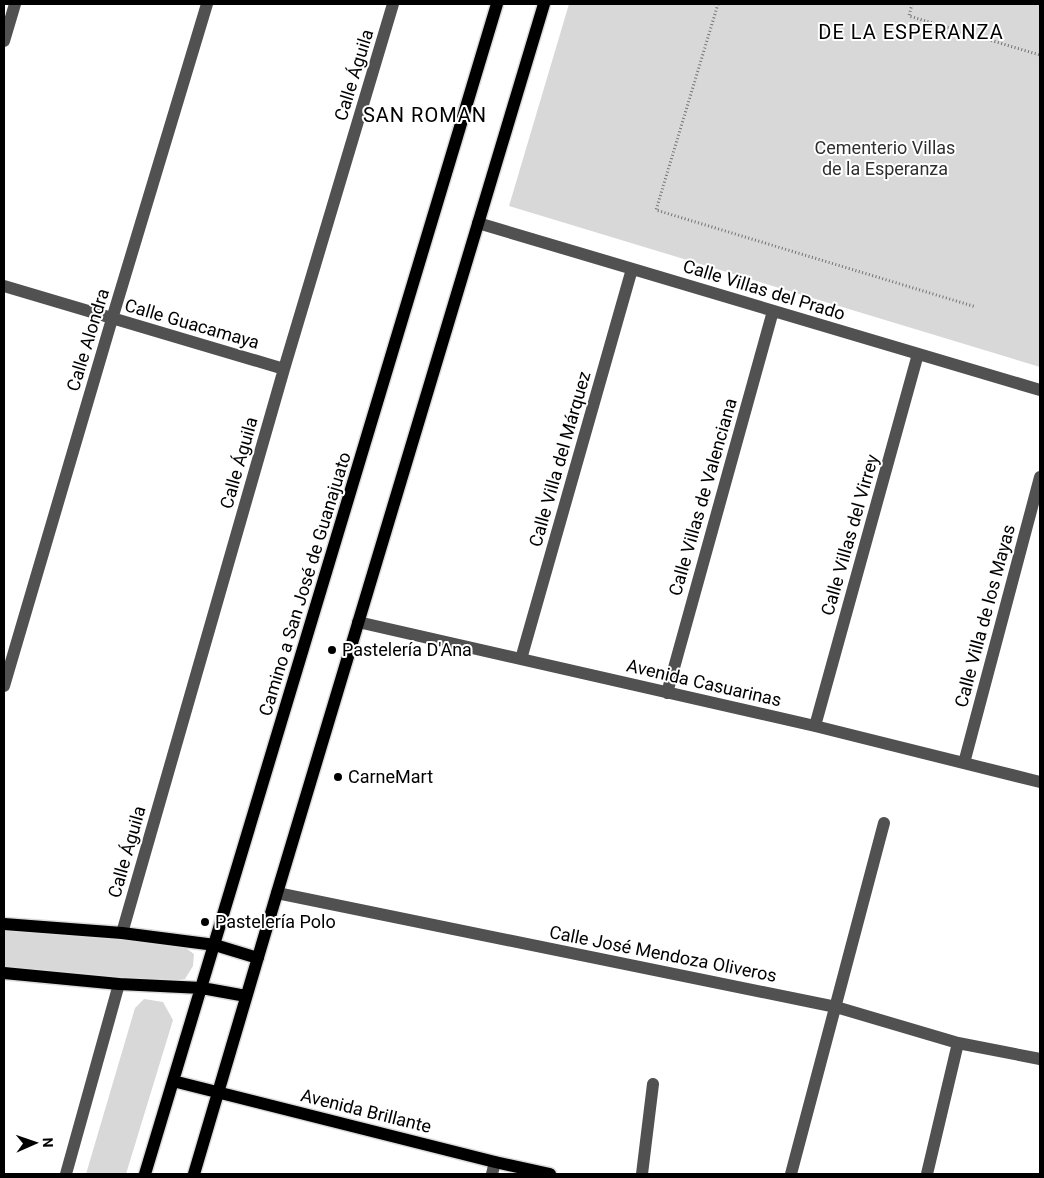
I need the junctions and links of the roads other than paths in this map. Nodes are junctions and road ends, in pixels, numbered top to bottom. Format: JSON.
{"nodes":[{"id":1,"x":15,"y":4,"type":"edge"},
{"id":2,"x":207,"y":4,"type":"edge"},
{"id":3,"x":393,"y":4,"type":"edge"},
{"id":4,"x":497,"y":4,"type":"edge"},
{"id":5,"x":544,"y":4,"type":"edge"},
{"id":6,"x":4,"y":41,"type":"edge"},
{"id":7,"x":478,"y":224,"type":"junction"},
{"id":8,"x":632,"y":269,"type":"junction"},
{"id":9,"x":4,"y":286,"type":"edge"},
{"id":10,"x":773,"y":311,"type":"junction"},
{"id":11,"x":112,"y":319,"type":"junction"},
{"id":12,"x":918,"y":354,"type":"junction"},
{"id":13,"x":284,"y":369,"type":"junction"},
{"id":14,"x":1040,"y":390,"type":"edge"},
{"id":15,"x":1040,"y":477,"type":"edge"},
{"id":16,"x":358,"y":622,"type":"junction"},
{"id":17,"x":521,"y":659,"type":"junction"},
{"id":18,"x":4,"y":686,"type":"edge"},
{"id":19,"x":667,"y":693,"type":"junction"},
{"id":20,"x":815,"y":726,"type":"junction"},
{"id":21,"x":964,"y":763,"type":"junction"},
{"id":22,"x":1040,"y":782,"type":"edge"},
{"id":23,"x":884,"y":823,"type":"dead end"},
{"id":24,"x":277,"y":893,"type":"junction"},
{"id":25,"x":4,"y":924,"type":"edge"},
{"id":26,"x":122,"y":933,"type":"junction"},
{"id":27,"x":215,"y":945,"type":"junction"},
{"id":28,"x":258,"y":958,"type":"junction"},
{"id":29,"x":4,"y":973,"type":"edge"},
{"id":30,"x":119,"y":984,"type":"junction"},
{"id":31,"x":202,"y":988,"type":"junction"},
{"id":32,"x":246,"y":996,"type":"junction"},
{"id":33,"x":836,"y":1007,"type":"junction"},
{"id":34,"x":958,"y":1043,"type":"junction"},
{"id":35,"x":1040,"y":1059,"type":"edge"},
{"id":36,"x":173,"y":1081,"type":"junction"},
{"id":37,"x":653,"y":1084,"type":"dead end"},
{"id":38,"x":219,"y":1092,"type":"junction"},
{"id":39,"x":494,"y":1168,"type":"edge"},
{"id":40,"x":66,"y":1174,"type":"edge"},
{"id":41,"x":145,"y":1174,"type":"edge"},
{"id":42,"x":194,"y":1174,"type":"edge"},
{"id":43,"x":550,"y":1174,"type":"edge"},
{"id":44,"x":642,"y":1174,"type":"edge"},
{"id":45,"x":791,"y":1174,"type":"edge"},
{"id":46,"x":927,"y":1174,"type":"edge"}],
"edges":[{"from":1,"to":6,"type":"street"},
{"from":2,"to":11,"type":"street","name":"Calle Alondra"},
{"from":3,"to":13,"type":"street","name":"Calle Águila"},
{"from":4,"to":27,"type":"main road","name":"Camino a San José de Guanajuato"},
{"from":5,"to":7,"type":"main road"},
{"from":7,"to":8,"type":"street","name":"Calle Villas del Prado"},
{"from":7,"to":16,"type":"main road"},
{"from":8,"to":10,"type":"street","name":"Calle Villas del Prado"},
{"from":8,"to":17,"type":"street","name":"Calle Villa del Márquez"},
{"from":9,"to":11,"type":"street","name":"Calle Guacamaya"},
{"from":10,"to":12,"type":"street","name":"Calle Villas del Prado"},
{"from":10,"to":19,"type":"street","name":"Calle Villas de Valenciana"},
{"from":11,"to":13,"type":"street","name":"Calle Guacamaya"},
{"from":11,"to":18,"type":"street","name":"Calle Alondra"},
{"from":12,"to":14,"type":"street","name":"Calle Villas del Prado"},
{"from":12,"to":20,"type":"street","name":"Calle Villas del Virrey"},
{"from":13,"to":26,"type":"street","name":"Calle Águila"},
{"from":15,"to":21,"type":"street","name":"Calle Villa de los Mayas"},
{"from":16,"to":17,"type":"street","name":"Avenida Casuarinas"},
{"from":16,"to":24,"type":"main road"},
{"from":17,"to":19,"type":"street","name":"Avenida Casuarinas"},
{"from":19,"to":20,"type":"street","name":"Avenida Casuarinas"},
{"from":20,"to":21,"type":"street","name":"Avenida Casuarinas"},
{"from":21,"to":22,"type":"street","name":"Avenida Casuarinas"},
{"from":23,"to":33,"type":"street"},
{"from":24,"to":28,"type":"main road"},
{"from":24,"to":33,"type":"street","name":"Calle José Mendoza Oliveros"},
{"from":25,"to":26,"type":"main road"},
{"from":26,"to":27,"type":"main road"},
{"from":27,"to":28,"type":"main road"},
{"from":27,"to":31,"type":"main road","name":"Camino a San José de Guanajuato"},
{"from":28,"to":32,"type":"main road"},
{"from":29,"to":30,"type":"main road"},
{"from":30,"to":31,"type":"main road"},
{"from":30,"to":40,"type":"street"},
{"from":31,"to":32,"type":"main road"},
{"from":31,"to":36,"type":"main road","name":"Camino a San José de Guanajuato"},
{"from":32,"to":38,"type":"main road"},
{"from":33,"to":34,"type":"street","name":"Calle José Mendoza Oliveros"},
{"from":33,"to":45,"type":"street"},
{"from":34,"to":35,"type":"street","name":"Calle José Mendoza Oliveros"},
{"from":34,"to":46,"type":"street"},
{"from":36,"to":38,"type":"main road","name":"Avenida Brillante"},
{"from":36,"to":41,"type":"main road","name":"Camino a San José de Guanajuato"},
{"from":37,"to":44,"type":"street"},
{"from":38,"to":39,"type":"main road","name":"Avenida Brillante"},
{"from":38,"to":42,"type":"main road"},
{"from":39,"to":43,"type":"main road","name":"Avenida Brillante"}]}
